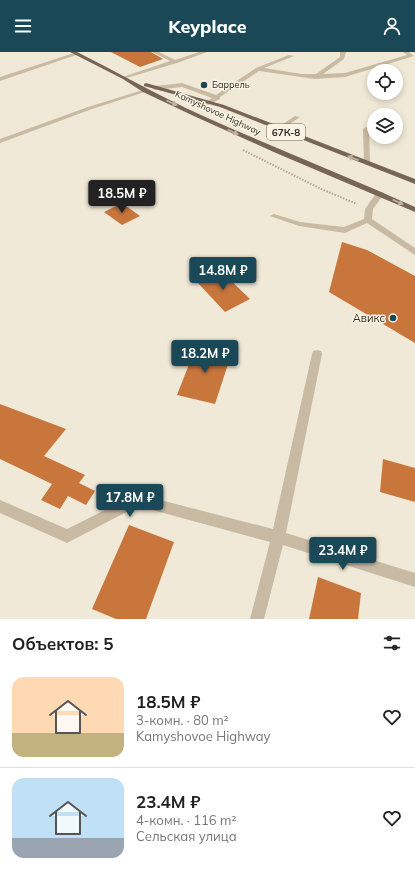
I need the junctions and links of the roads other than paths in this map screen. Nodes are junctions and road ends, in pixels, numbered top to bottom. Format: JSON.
{"nodes":[{"id":1,"x":155,"y":52,"type":"edge"},
{"id":2,"x":204,"y":52,"type":"edge"},
{"id":3,"x":343,"y":52,"type":"edge"},
{"id":4,"x":406,"y":52,"type":"edge"},
{"id":5,"x":75,"y":53,"type":"edge"},
{"id":6,"x":291,"y":56,"type":"dead end"},
{"id":7,"x":175,"y":62,"type":"junction"},
{"id":8,"x":258,"y":69,"type":"junction"},
{"id":9,"x":315,"y":76,"type":"junction"},
{"id":10,"x":0,"y":78,"type":"edge"},
{"id":11,"x":125,"y":78,"type":"junction"},
{"id":12,"x":155,"y":88,"type":"junction"},
{"id":13,"x":145,"y":91,"type":"junction"},
{"id":14,"x":218,"y":98,"type":"junction"},
{"id":15,"x":208,"y":103,"type":"junction"},
{"id":16,"x":297,"y":116,"type":"dead end"},
{"id":17,"x":279,"y":129,"type":"junction"},
{"id":18,"x":366,"y":129,"type":"dead end"},
{"id":19,"x":0,"y":141,"type":"edge"},
{"id":20,"x":367,"y":163,"type":"junction"},
{"id":21,"x":415,"y":182,"type":"edge"},
{"id":22,"x":380,"y":194,"type":"junction"},
{"id":23,"x":415,"y":210,"type":"edge"},
{"id":24,"x":274,"y":216,"type":"dead end"},
{"id":25,"x":368,"y":220,"type":"junction"},
{"id":26,"x":415,"y":252,"type":"edge"},
{"id":27,"x":317,"y":354,"type":"dead end"},
{"id":28,"x":0,"y":506,"type":"edge"},
{"id":29,"x":278,"y":537,"type":"junction"},
{"id":30,"x":415,"y":580,"type":"edge"},
{"id":31,"x":257,"y":619,"type":"edge"}],
"edges":[{"from":1,"to":7,"type":"street"},
{"from":2,"to":7,"type":"street"},
{"from":3,"to":9,"type":"street"},
{"from":4,"to":9,"type":"street"},
{"from":5,"to":10,"type":"street"},
{"from":5,"to":11,"type":"main road","name":"Kamyshovoe Highway","number":"67К-8"},
{"from":6,"to":8,"type":"street"},
{"from":7,"to":11,"type":"street"},
{"from":8,"to":9,"type":"street"},
{"from":8,"to":14,"type":"street"},
{"from":11,"to":12,"type":"main road","name":"Kamyshovoe Highway","number":"67К-8"},
{"from":11,"to":13,"type":"main road","name":"Kamyshovoe Highway","number":"67К-8"},
{"from":12,"to":14,"type":"street"},
{"from":12,"to":15,"type":"main road","name":"Kamyshovoe Highway","number":"67К-8"},
{"from":13,"to":19,"type":"street"},
{"from":13,"to":22,"type":"main road","name":"Kamyshovoe Highway","number":"67К-8","one_way":true},
{"from":14,"to":15,"type":"street"},
{"from":15,"to":17,"type":"main road","name":"Kamyshovoe Highway","number":"67К-8"},
{"from":16,"to":17,"type":"street"},
{"from":20,"to":17,"type":"main road","name":"Kamyshovoe Highway","number":"67К-8","one_way":true},
{"from":18,"to":20,"type":"street"},
{"from":20,"to":21,"type":"main road","name":"Kamyshovoe Highway","number":"67К-8"},
{"from":22,"to":23,"type":"main road","name":"Kamyshovoe Highway","number":"67К-8","one_way":true},
{"from":22,"to":25,"type":"street"},
{"from":24,"to":25,"type":"street"},
{"from":25,"to":26,"type":"street"},
{"from":27,"to":29,"type":"street"},
{"from":28,"to":29,"type":"street"},
{"from":29,"to":30,"type":"street"},
{"from":29,"to":31,"type":"street"}]}
